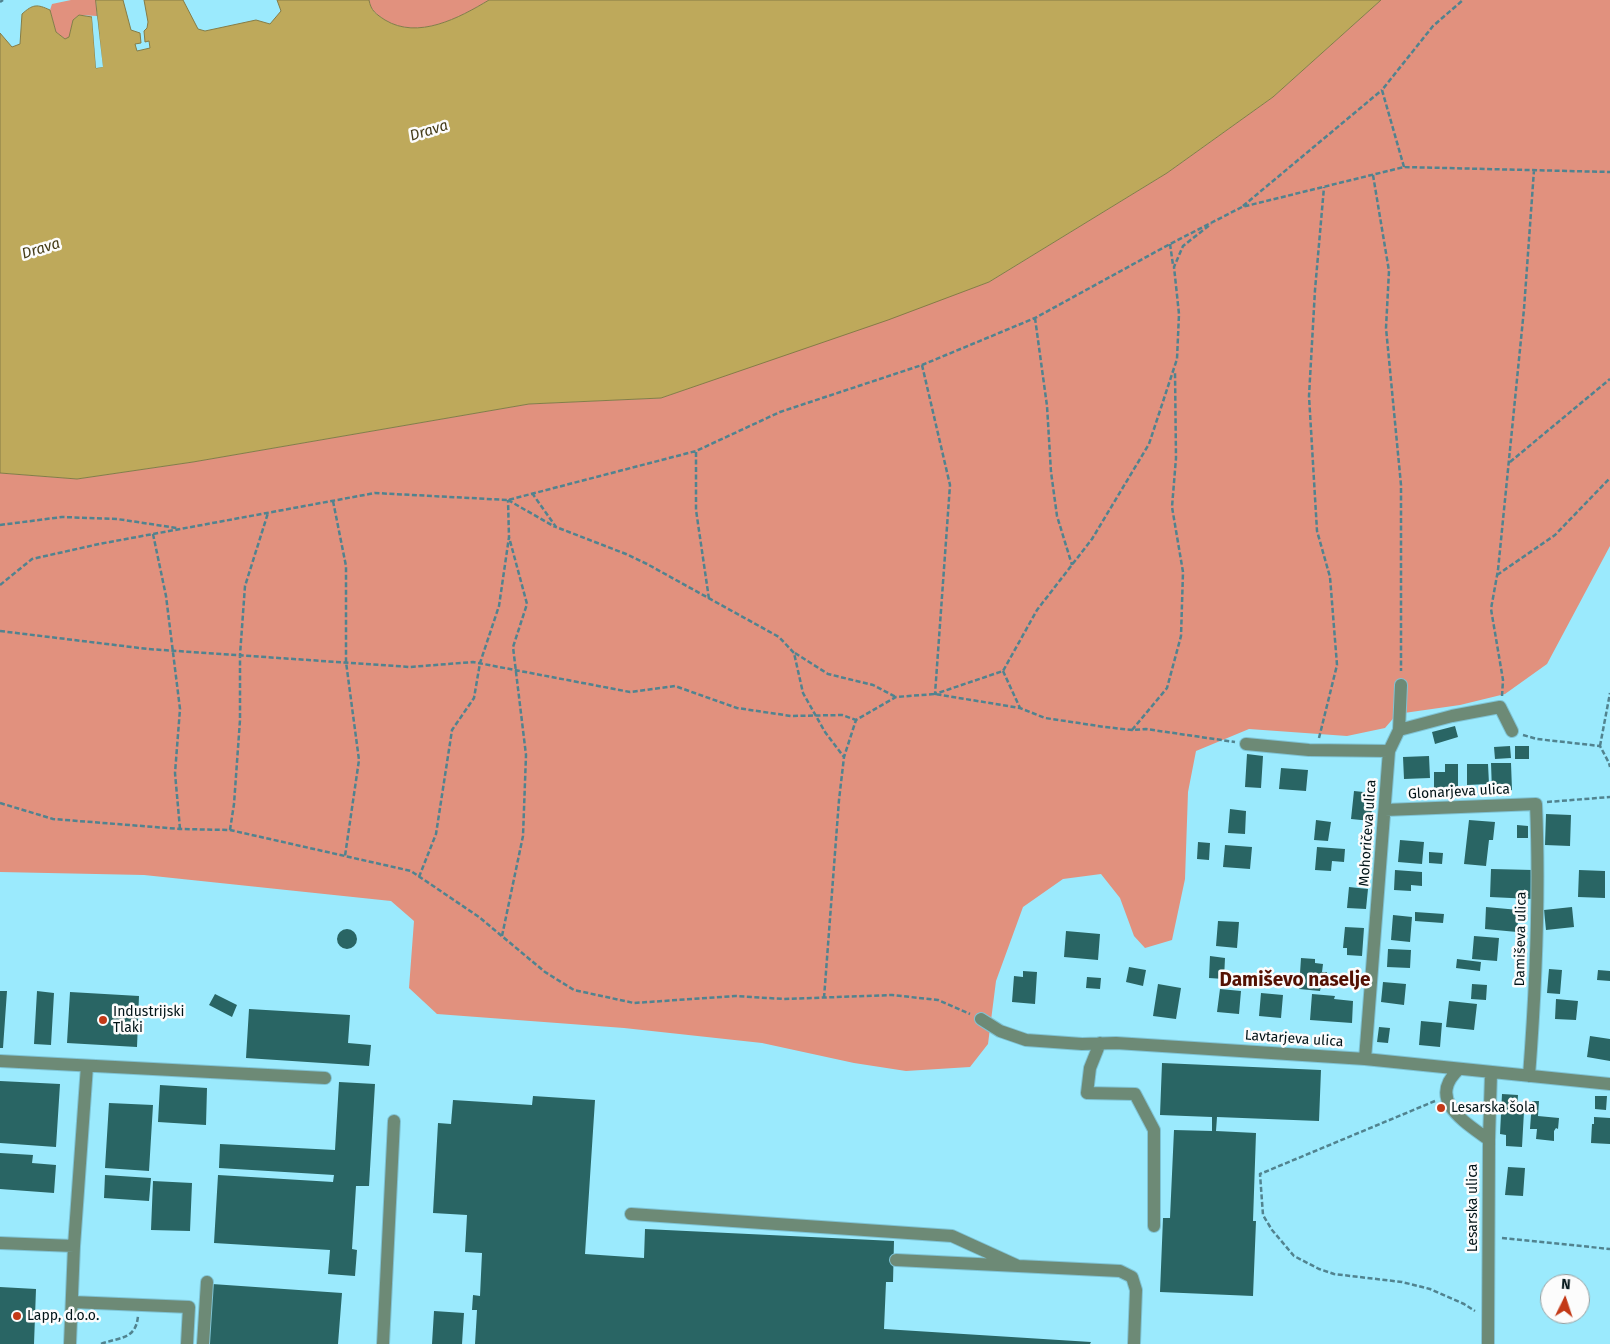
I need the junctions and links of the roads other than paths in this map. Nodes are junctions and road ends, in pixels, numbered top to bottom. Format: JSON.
{"nodes":[{"id":1,"x":1401,"y":686,"type":"road end"},
{"id":2,"x":1400,"y":730,"type":"junction"},
{"id":3,"x":1512,"y":731,"type":"road end"},
{"id":4,"x":1246,"y":744,"type":"road end"},
{"id":5,"x":1389,"y":751,"type":"junction"},
{"id":6,"x":1536,"y":804,"type":"joint"},
{"id":7,"x":1384,"y":810,"type":"junction"},
{"id":8,"x":981,"y":1019,"type":"road end"},
{"id":9,"x":1100,"y":1043,"type":"junction"},
{"id":10,"x":1366,"y":1059,"type":"junction"},
{"id":11,"x":0,"y":1060,"type":"edge"},
{"id":12,"x":87,"y":1066,"type":"junction"},
{"id":13,"x":1459,"y":1069,"type":"junction"},
{"id":14,"x":1491,"y":1073,"type":"junction"},
{"id":15,"x":1530,"y":1076,"type":"junction"},
{"id":16,"x":325,"y":1078,"type":"dead end"},
{"id":17,"x":1610,"y":1084,"type":"edge"},
{"id":18,"x":394,"y":1121,"type":"dead end"},
{"id":19,"x":1489,"y":1140,"type":"junction"},
{"id":20,"x":631,"y":1214,"type":"dead end"},
{"id":21,"x":1154,"y":1226,"type":"dead end"},
{"id":22,"x":0,"y":1243,"type":"edge"},
{"id":23,"x":74,"y":1246,"type":"junction"},
{"id":24,"x":896,"y":1260,"type":"dead end"},
{"id":25,"x":1018,"y":1266,"type":"junction"},
{"id":26,"x":207,"y":1282,"type":"dead end"},
{"id":27,"x":72,"y":1302,"type":"junction"},
{"id":28,"x":70,"y":1344,"type":"edge"},
{"id":29,"x":187,"y":1344,"type":"edge"},
{"id":30,"x":203,"y":1344,"type":"edge"},
{"id":31,"x":383,"y":1344,"type":"edge"},
{"id":32,"x":1134,"y":1344,"type":"edge"},
{"id":33,"x":1488,"y":1344,"type":"edge"}],
"edges":[{"from":1,"to":2,"type":"street"},
{"from":2,"to":3,"type":"street"},
{"from":2,"to":5,"type":"street"},
{"from":4,"to":5,"type":"street"},
{"from":5,"to":7,"type":"street","name":"Mohoričeva ulica"},
{"from":6,"to":7,"type":"street","name":"Glonarjeva ulica"},
{"from":6,"to":15,"type":"street","name":"Damiševa ulica"},
{"from":7,"to":10,"type":"street","name":"Mohoričeva ulica"},
{"from":8,"to":9,"type":"street","name":"Lavtarjeva ulica"},
{"from":9,"to":10,"type":"street","name":"Lavtarjeva ulica"},
{"from":9,"to":21,"type":"street"},
{"from":10,"to":13,"type":"street","name":"Lavtarjeva ulica"},
{"from":11,"to":12,"type":"street"},
{"from":12,"to":16,"type":"street"},
{"from":12,"to":23,"type":"street"},
{"from":13,"to":14,"type":"street","name":"Lavtarjeva ulica"},
{"from":13,"to":19,"type":"street"},
{"from":14,"to":15,"type":"street","name":"Lavtarjeva ulica"},
{"from":14,"to":19,"type":"street","name":"Lesarska ulica"},
{"from":15,"to":17,"type":"street","name":"Lavtarjeva ulica"},
{"from":18,"to":31,"type":"street"},
{"from":19,"to":33,"type":"street","name":"Lesarska ulica"},
{"from":20,"to":25,"type":"street"},
{"from":22,"to":23,"type":"street"},
{"from":23,"to":27,"type":"street"},
{"from":24,"to":25,"type":"street"},
{"from":25,"to":32,"type":"street"},
{"from":26,"to":30,"type":"street"},
{"from":27,"to":28,"type":"street"},
{"from":27,"to":29,"type":"street"}]}
